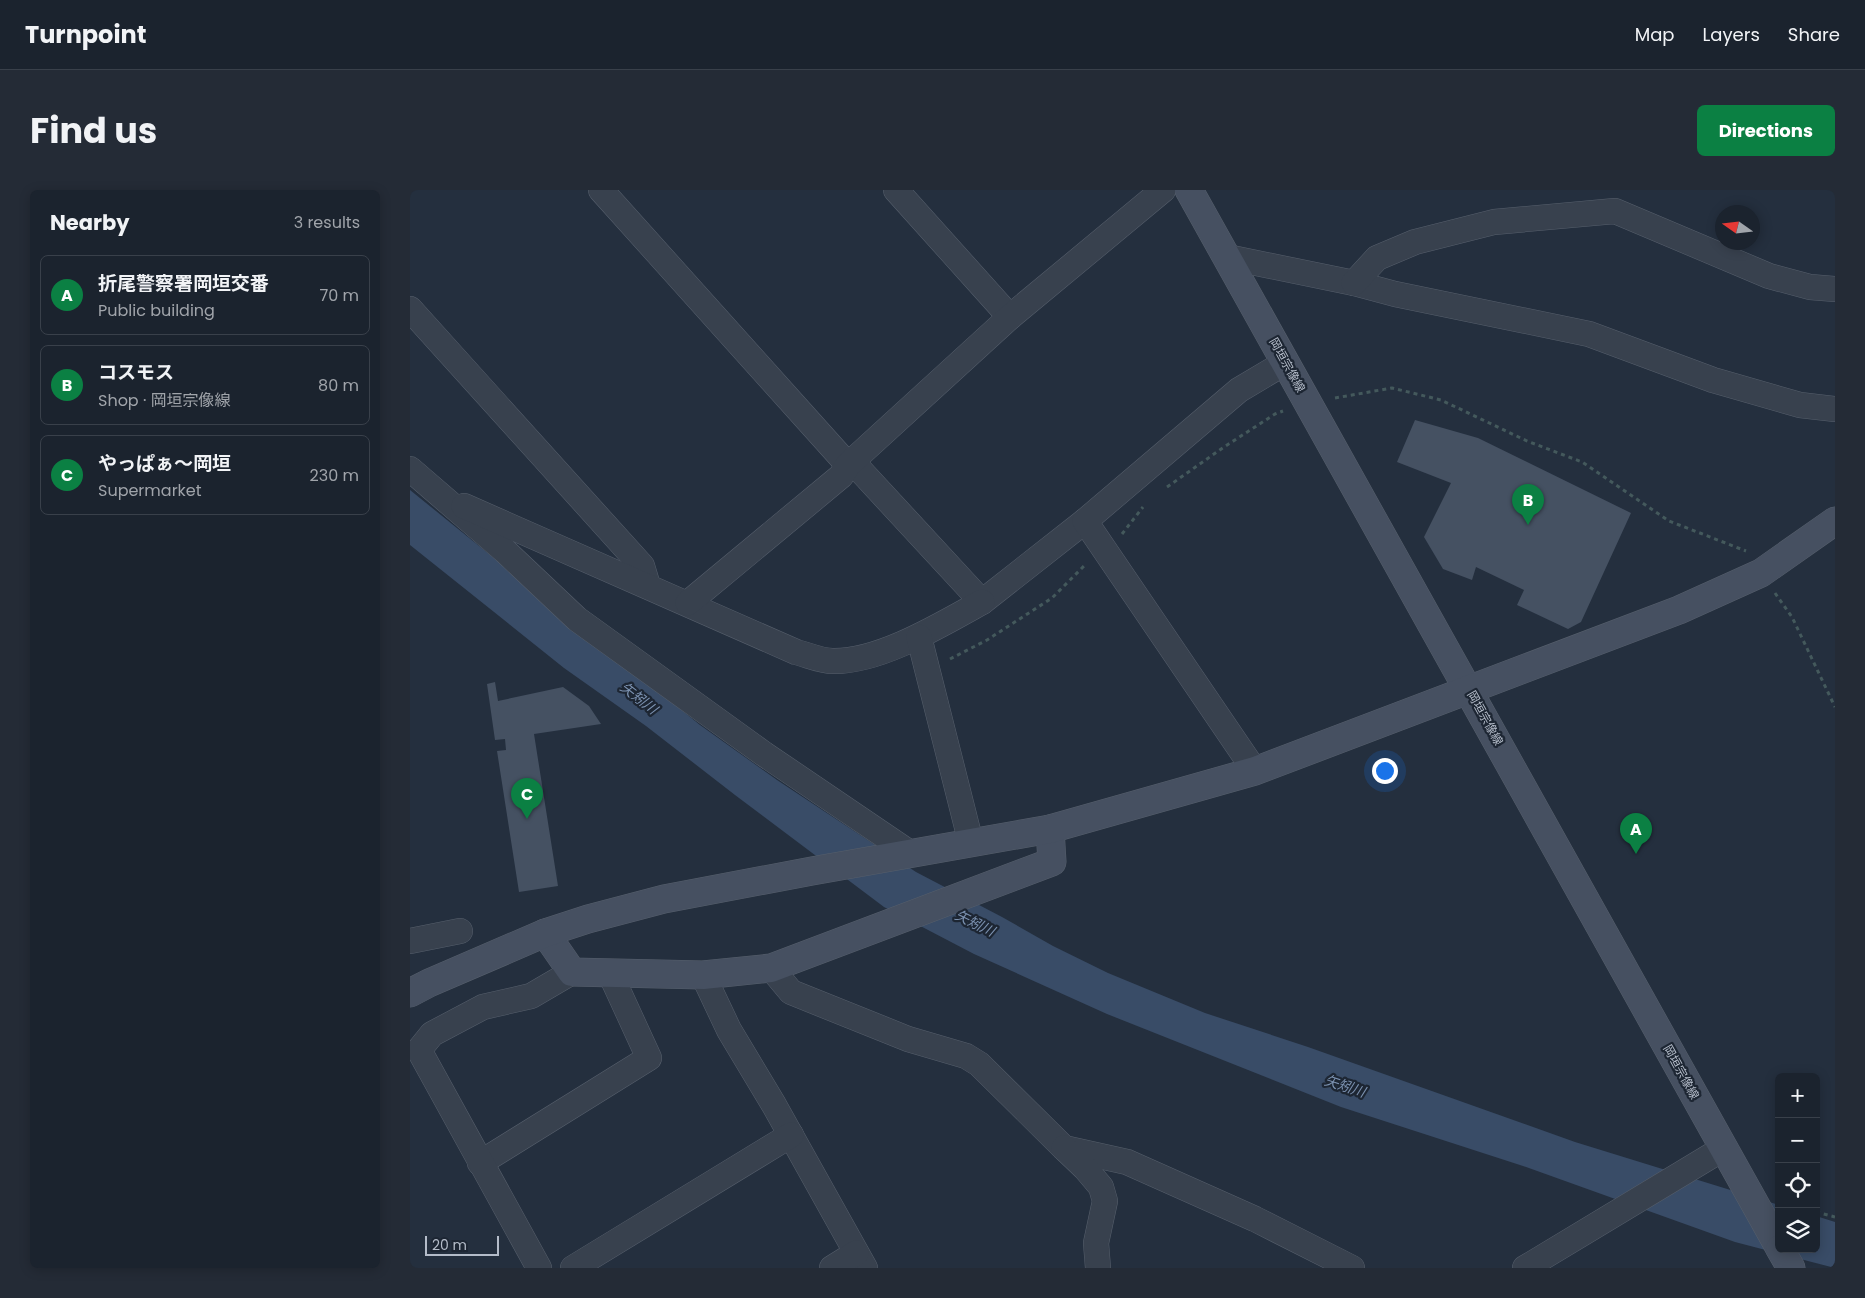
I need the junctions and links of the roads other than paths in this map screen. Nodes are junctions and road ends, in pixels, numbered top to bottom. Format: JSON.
{"nodes":[{"id":1,"x":601,"y":190,"type":"edge"},
{"id":2,"x":896,"y":190,"type":"edge"},
{"id":3,"x":1163,"y":190,"type":"edge"},
{"id":4,"x":1189,"y":190,"type":"edge"},
{"id":5,"x":1227,"y":258,"type":"junction"},
{"id":6,"x":1354,"y":283,"type":"junction"},
{"id":7,"x":1835,"y":289,"type":"edge"},
{"id":8,"x":410,"y":309,"type":"edge"},
{"id":9,"x":1010,"y":317,"type":"junction"},
{"id":10,"x":1286,"y":362,"type":"junction"},
{"id":11,"x":1835,"y":409,"type":"edge"},
{"id":12,"x":848,"y":465,"type":"junction"},
{"id":13,"x":410,"y":469,"type":"edge"},
{"id":14,"x":441,"y":496,"type":"junction"},
{"id":15,"x":1085,"y":521,"type":"junction"},
{"id":16,"x":1835,"y":521,"type":"edge"},
{"id":17,"x":648,"y":586,"type":"junction"},
{"id":18,"x":982,"y":602,"type":"junction"},
{"id":19,"x":688,"y":604,"type":"junction"},
{"id":20,"x":919,"y":637,"type":"junction"},
{"id":21,"x":1469,"y":690,"type":"junction"},
{"id":22,"x":1255,"y":771,"type":"junction"},
{"id":23,"x":1050,"y":829,"type":"junction"},
{"id":24,"x":971,"y":843,"type":"junction"},
{"id":25,"x":904,"y":854,"type":"junction"},
{"id":26,"x":460,"y":931,"type":"dead end"},
{"id":27,"x":545,"y":933,"type":"junction"},
{"id":28,"x":410,"y":941,"type":"edge"},
{"id":29,"x":772,"y":968,"type":"junction"},
{"id":30,"x":572,"y":972,"type":"junction"},
{"id":31,"x":610,"y":973,"type":"junction"},
{"id":32,"x":703,"y":975,"type":"junction"},
{"id":33,"x":410,"y":993,"type":"edge"},
{"id":34,"x":791,"y":1135,"type":"junction"},
{"id":35,"x":1064,"y":1148,"type":"junction"},
{"id":36,"x":1724,"y":1148,"type":"junction"},
{"id":37,"x":480,"y":1163,"type":"junction"},
{"id":38,"x":1785,"y":1258,"type":"edge"},
{"id":39,"x":860,"y":1261,"type":"edge"},
{"id":40,"x":539,"y":1268,"type":"edge"},
{"id":41,"x":573,"y":1268,"type":"edge"},
{"id":42,"x":832,"y":1268,"type":"edge"},
{"id":43,"x":1098,"y":1268,"type":"edge"},
{"id":44,"x":1352,"y":1268,"type":"edge"},
{"id":45,"x":1525,"y":1268,"type":"edge"}],
"edges":[{"from":1,"to":12,"type":"street"},
{"from":2,"to":9,"type":"street"},
{"from":3,"to":9,"type":"street"},
{"from":4,"to":5,"type":"street","name":"岡垣宗像線"},
{"from":5,"to":6,"type":"street"},
{"from":5,"to":10,"type":"street","name":"岡垣宗像線"},
{"from":6,"to":7,"type":"street"},
{"from":6,"to":11,"type":"street"},
{"from":8,"to":17,"type":"street"},
{"from":9,"to":12,"type":"street"},
{"from":10,"to":15,"type":"street"},
{"from":10,"to":21,"type":"street","name":"岡垣宗像線"},
{"from":12,"to":18,"type":"street"},
{"from":12,"to":19,"type":"street"},
{"from":13,"to":14,"type":"street"},
{"from":14,"to":17,"type":"street"},
{"from":14,"to":25,"type":"street"},
{"from":15,"to":18,"type":"street"},
{"from":15,"to":22,"type":"street"},
{"from":16,"to":21,"type":"street"},
{"from":17,"to":19,"type":"street"},
{"from":18,"to":20,"type":"street"},
{"from":19,"to":20,"type":"street"},
{"from":20,"to":24,"type":"street"},
{"from":21,"to":22,"type":"street"},
{"from":21,"to":36,"type":"street","name":"岡垣宗像線"},
{"from":22,"to":23,"type":"street"},
{"from":23,"to":24,"type":"street"},
{"from":23,"to":29,"type":"street"},
{"from":24,"to":25,"type":"street"},
{"from":25,"to":27,"type":"street"},
{"from":26,"to":28,"type":"street"},
{"from":27,"to":30,"type":"street"},
{"from":27,"to":33,"type":"street"},
{"from":29,"to":32,"type":"street"},
{"from":29,"to":35,"type":"street"},
{"from":30,"to":31,"type":"street"},
{"from":30,"to":37,"type":"street"},
{"from":31,"to":32,"type":"street"},
{"from":31,"to":37,"type":"street"},
{"from":32,"to":34,"type":"street"},
{"from":34,"to":39,"type":"street"},
{"from":34,"to":41,"type":"street"},
{"from":35,"to":43,"type":"street"},
{"from":35,"to":44,"type":"street"},
{"from":36,"to":38,"type":"street","name":"岡垣宗像線"},
{"from":36,"to":45,"type":"street"},
{"from":37,"to":40,"type":"street"},
{"from":39,"to":42,"type":"street"}]}
